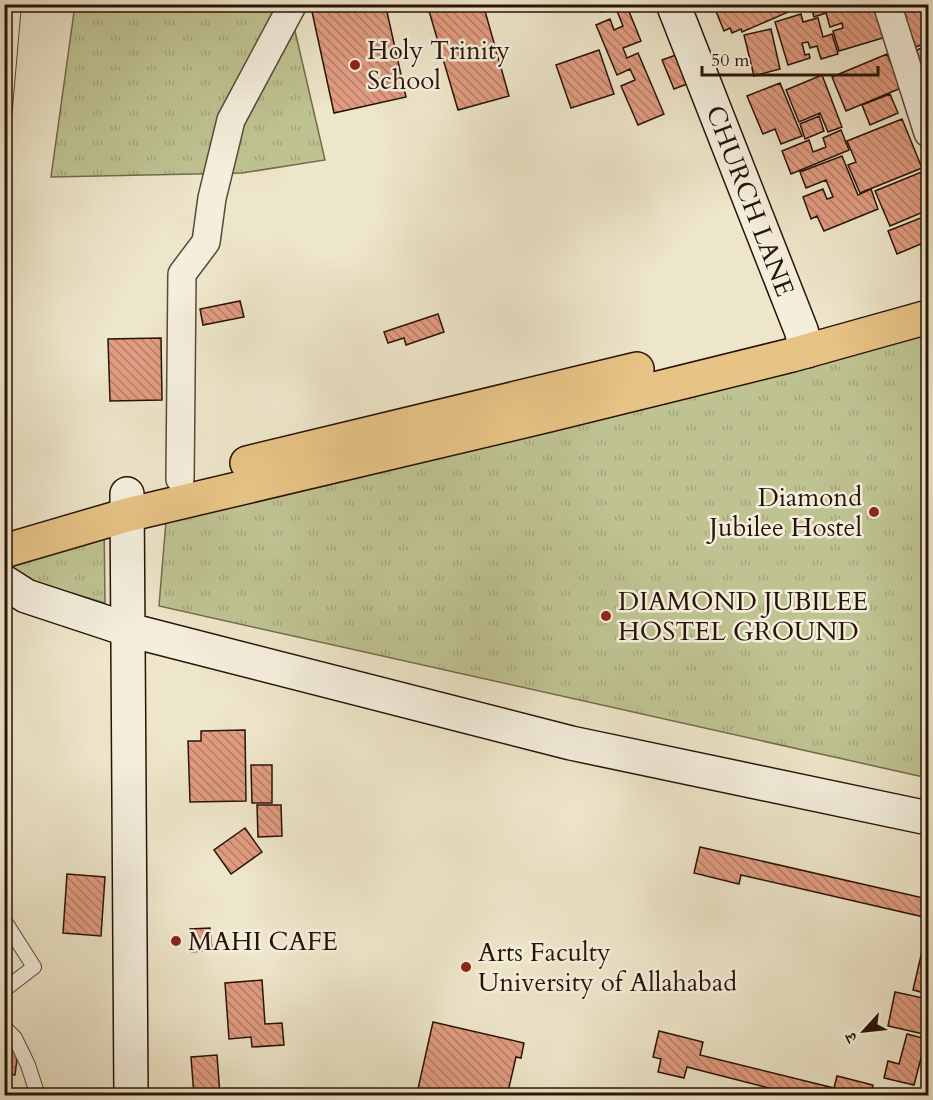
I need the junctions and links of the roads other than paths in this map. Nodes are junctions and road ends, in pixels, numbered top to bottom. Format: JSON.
{"nodes":[{"id":1,"x":14,"y":4,"type":"edge"},
{"id":2,"x":293,"y":4,"type":"edge"},
{"id":3,"x":673,"y":4,"type":"edge"},
{"id":4,"x":887,"y":4,"type":"edge"},
{"id":5,"x":4,"y":119,"type":"edge"},
{"id":6,"x":928,"y":133,"type":"edge"},
{"id":7,"x":928,"y":296,"type":"edge"},
{"id":8,"x":928,"y":317,"type":"edge"},
{"id":9,"x":804,"y":340,"type":"junction"},
{"id":10,"x":180,"y":479,"type":"junction"},
{"id":11,"x":127,"y":505,"type":"junction"},
{"id":12,"x":4,"y":528,"type":"edge"},
{"id":13,"x":4,"y":551,"type":"edge"},
{"id":14,"x":4,"y":582,"type":"edge"},
{"id":15,"x":129,"y":630,"type":"junction"},
{"id":16,"x":928,"y":818,"type":"edge"},
{"id":17,"x":4,"y":920,"type":"edge"},
{"id":18,"x":4,"y":990,"type":"edge"},
{"id":19,"x":4,"y":1027,"type":"edge"},
{"id":20,"x":38,"y":1095,"type":"edge"},
{"id":21,"x":131,"y":1095,"type":"edge"}],
"edges":[{"from":1,"to":5,"type":"lane"},
{"from":2,"to":10,"type":"street"},
{"from":3,"to":9,"type":"street","name":"CHURCH LANE"},
{"from":4,"to":6,"type":"street"},
{"from":7,"to":9,"type":"highway"},
{"from":8,"to":9,"type":"highway"},
{"from":9,"to":10,"type":"highway"},
{"from":9,"to":11,"type":"highway"},
{"from":10,"to":11,"type":"highway"},
{"from":11,"to":12,"type":"highway"},
{"from":11,"to":13,"type":"highway"},
{"from":11,"to":15,"type":"street"},
{"from":14,"to":15,"type":"street"},
{"from":15,"to":16,"type":"street"},
{"from":15,"to":21,"type":"street"},
{"from":17,"to":18,"type":"lane"},
{"from":19,"to":20,"type":"lane"}]}
